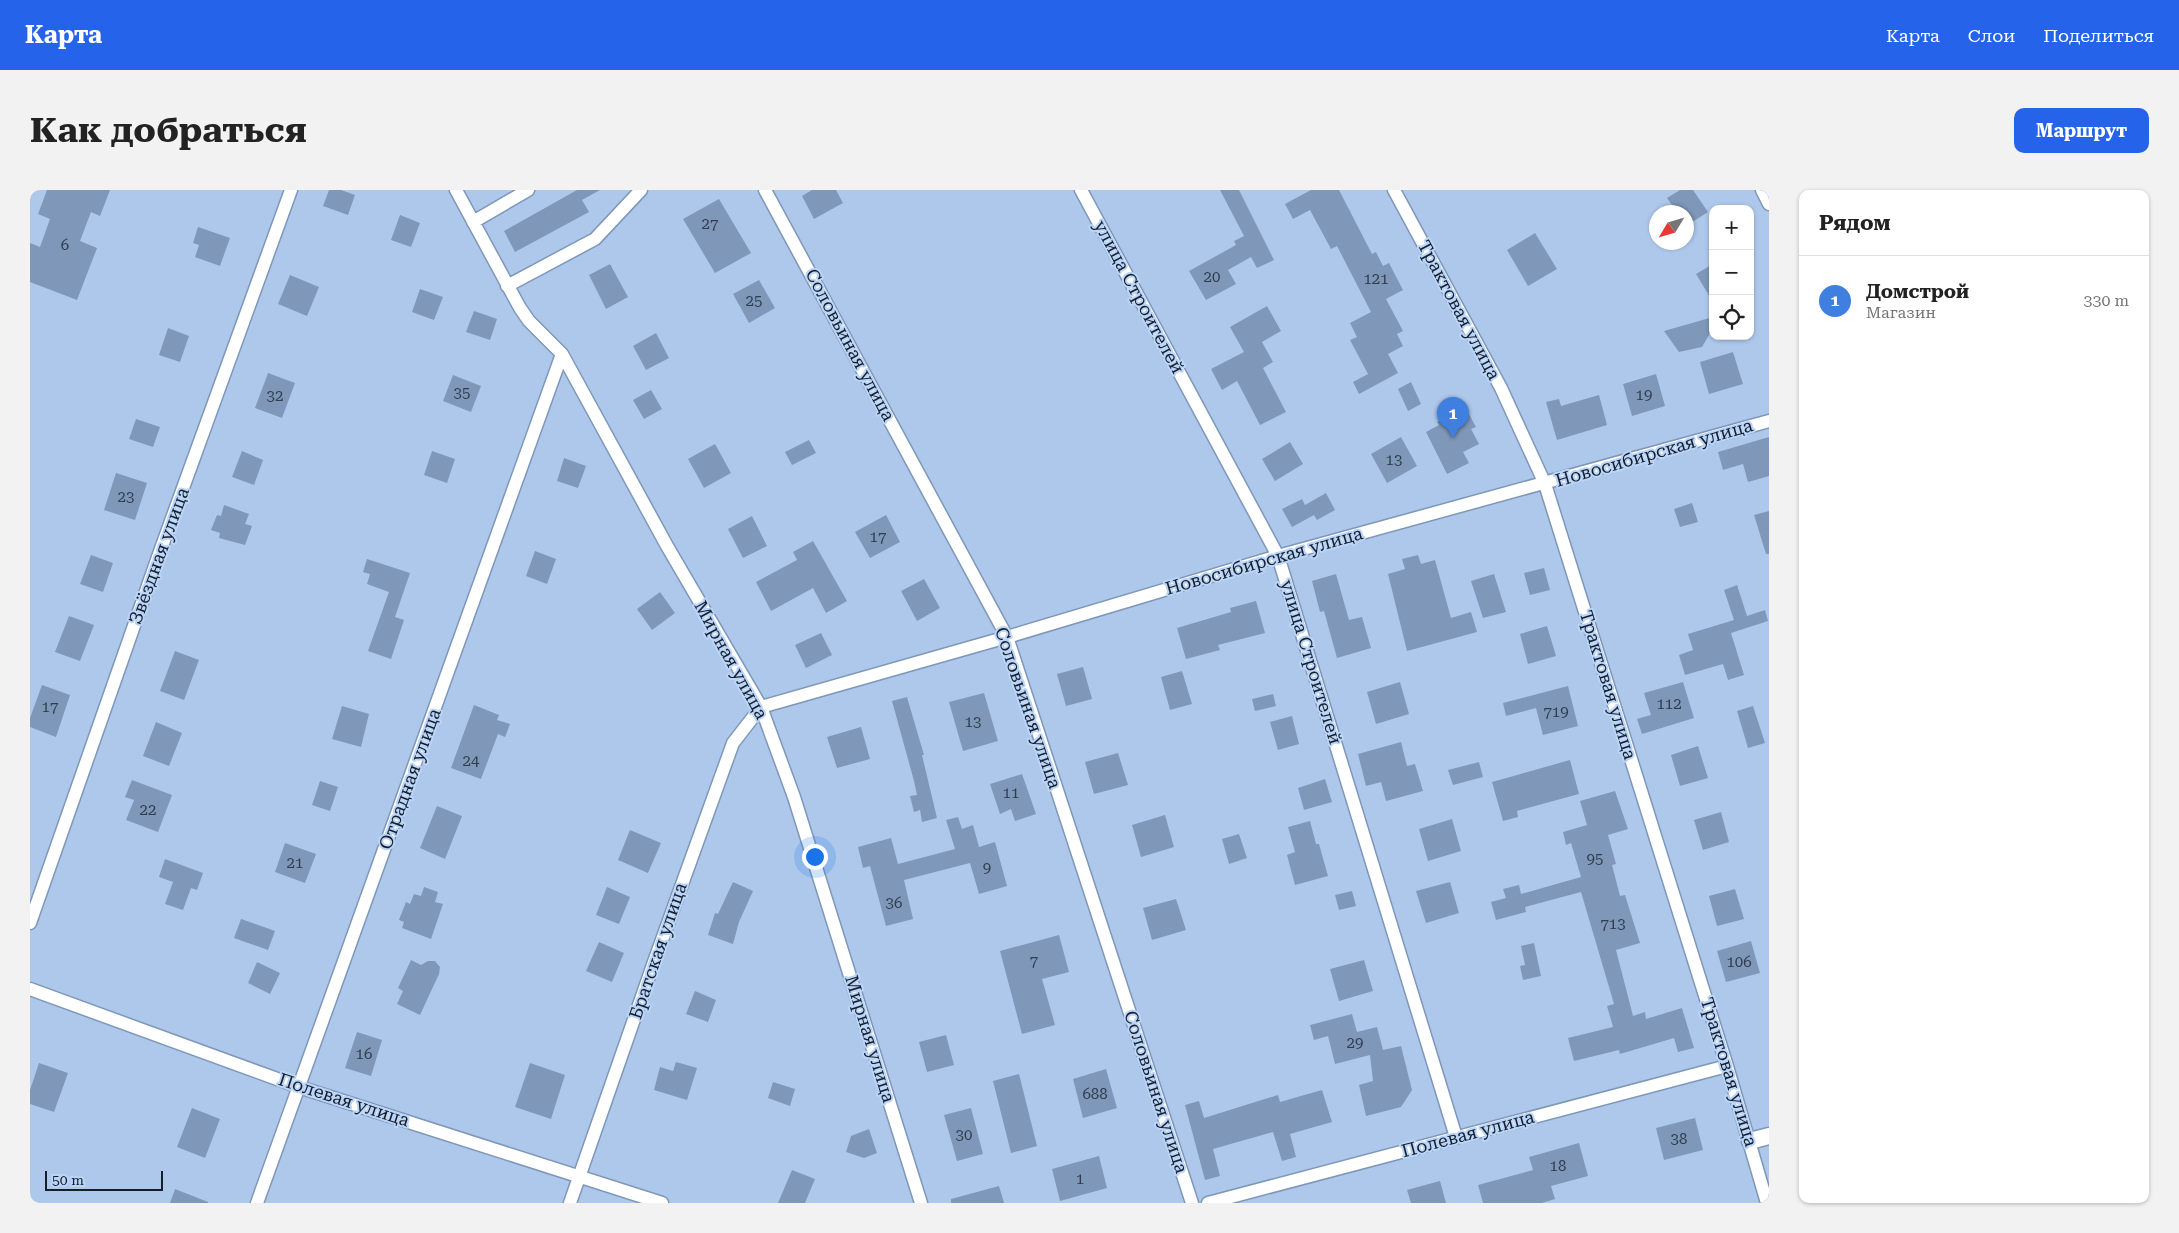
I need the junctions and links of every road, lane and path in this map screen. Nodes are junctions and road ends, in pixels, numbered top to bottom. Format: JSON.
{"nodes":[{"id":1,"x":291,"y":190,"type":"edge"},
{"id":2,"x":456,"y":190,"type":"edge"},
{"id":3,"x":528,"y":190,"type":"edge"},
{"id":4,"x":641,"y":190,"type":"edge"},
{"id":5,"x":765,"y":190,"type":"edge"},
{"id":6,"x":1081,"y":190,"type":"edge"},
{"id":7,"x":1394,"y":190,"type":"edge"},
{"id":8,"x":1762,"y":190,"type":"edge"},
{"id":9,"x":1769,"y":204,"type":"edge"},
{"id":10,"x":473,"y":222,"type":"junction"},
{"id":11,"x":507,"y":286,"type":"junction"},
{"id":12,"x":562,"y":354,"type":"junction"},
{"id":13,"x":1769,"y":422,"type":"edge"},
{"id":14,"x":1545,"y":484,"type":"junction"},
{"id":15,"x":1278,"y":556,"type":"junction"},
{"id":16,"x":1007,"y":638,"type":"junction"},
{"id":17,"x":761,"y":707,"type":"junction"},
{"id":18,"x":30,"y":923,"type":"edge"},
{"id":19,"x":30,"y":989,"type":"edge"},
{"id":20,"x":1727,"y":1066,"type":"junction"},
{"id":21,"x":299,"y":1087,"type":"junction"},
{"id":22,"x":1769,"y":1136,"type":"edge"},
{"id":23,"x":1456,"y":1137,"type":"junction"},
{"id":24,"x":1750,"y":1141,"type":"junction"},
{"id":25,"x":581,"y":1176,"type":"junction"},
{"id":26,"x":257,"y":1203,"type":"edge"},
{"id":27,"x":570,"y":1203,"type":"edge"},
{"id":28,"x":662,"y":1203,"type":"edge"},
{"id":29,"x":921,"y":1203,"type":"edge"},
{"id":30,"x":1192,"y":1203,"type":"edge"},
{"id":31,"x":1208,"y":1203,"type":"edge"},
{"id":32,"x":1768,"y":1203,"type":"edge"}],
"edges":[{"from":1,"to":18,"type":"street","name":"Звёздная улица"},
{"from":2,"to":10,"type":"street","name":"Мирная улица"},
{"from":3,"to":10,"type":"street"},
{"from":4,"to":11,"type":"street"},
{"from":5,"to":16,"type":"street","name":"Соловьиная улица"},
{"from":6,"to":15,"type":"street","name":"улица Строителей"},
{"from":7,"to":14,"type":"street","name":"Трактовая улица"},
{"from":8,"to":9,"type":"street"},
{"from":10,"to":11,"type":"street","name":"Мирная улица"},
{"from":11,"to":12,"type":"street","name":"Мирная улица"},
{"from":12,"to":17,"type":"street","name":"Мирная улица"},
{"from":12,"to":21,"type":"street","name":"Отрадная улица"},
{"from":13,"to":14,"type":"street","name":"Новосибирская улица"},
{"from":14,"to":15,"type":"street","name":"Новосибирская улица"},
{"from":14,"to":20,"type":"street","name":"Трактовая улица"},
{"from":15,"to":16,"type":"street","name":"Новосибирская улица"},
{"from":15,"to":23,"type":"street","name":"улица Строителей"},
{"from":16,"to":17,"type":"street","name":"Новосибирская улица"},
{"from":16,"to":30,"type":"street","name":"Соловьиная улица"},
{"from":17,"to":25,"type":"street","name":"Братская улица"},
{"from":17,"to":29,"type":"street","name":"Мирная улица"},
{"from":19,"to":21,"type":"street","name":"Полевая улица"},
{"from":20,"to":23,"type":"street","name":"Полевая улица"},
{"from":20,"to":24,"type":"street","name":"Трактовая улица"},
{"from":21,"to":25,"type":"street","name":"Полевая улица"},
{"from":21,"to":26,"type":"street","name":"Отрадная улица"},
{"from":22,"to":24,"type":"street"},
{"from":23,"to":31,"type":"street","name":"Полевая улица"},
{"from":24,"to":32,"type":"street","name":"Трактовая улица"},
{"from":25,"to":27,"type":"street","name":"Братская улица"},
{"from":25,"to":28,"type":"street","name":"Полевая улица"}]}
